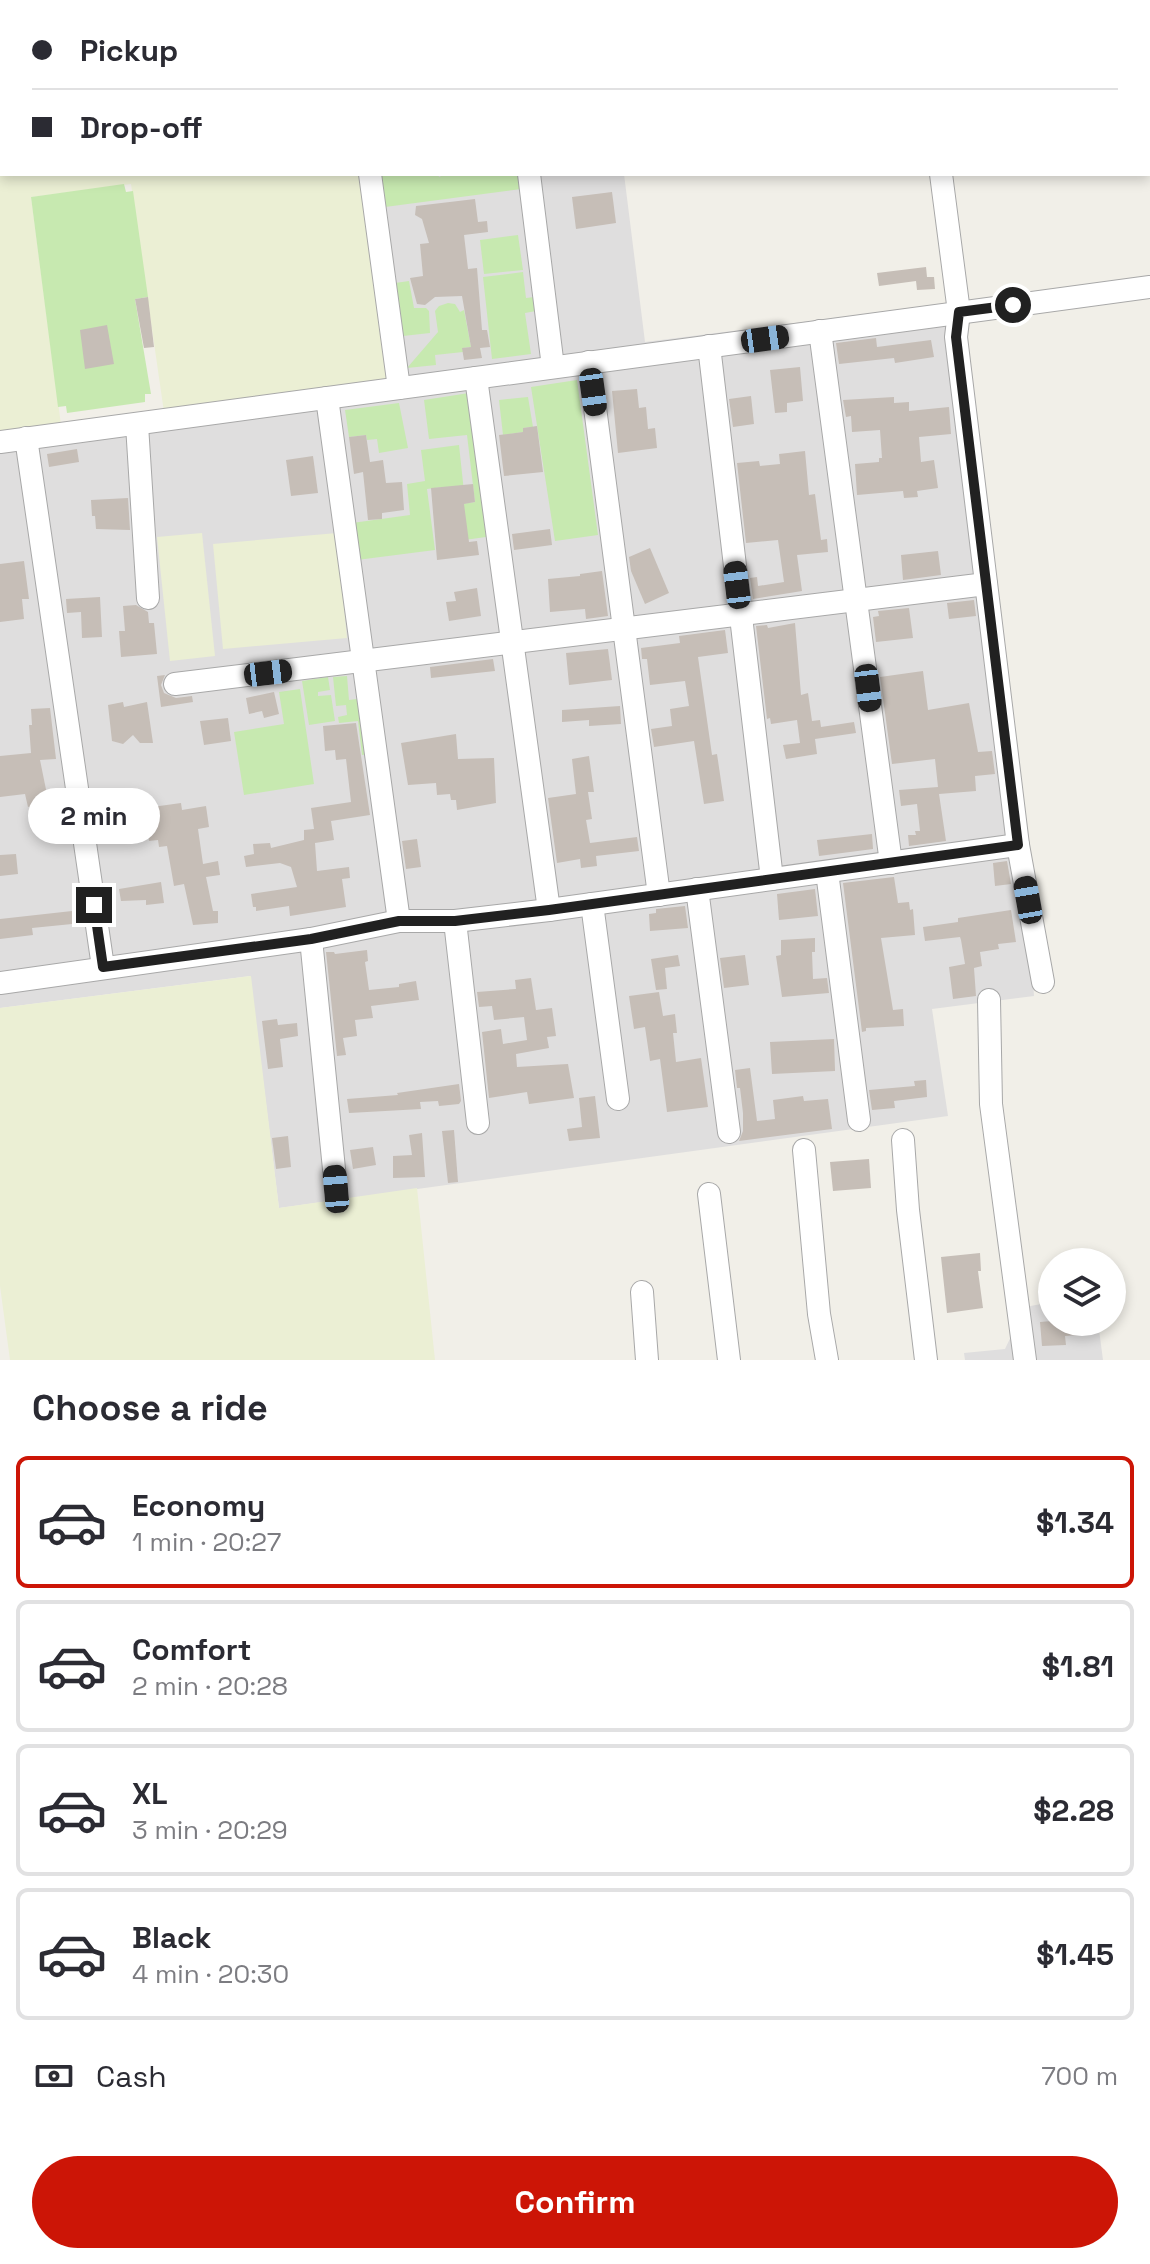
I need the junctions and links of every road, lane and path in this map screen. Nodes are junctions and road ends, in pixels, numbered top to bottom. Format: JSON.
{"nodes":[{"id":1,"x":370,"y":176,"type":"edge"},
{"id":2,"x":529,"y":176,"type":"edge"},
{"id":3,"x":941,"y":176,"type":"edge"},
{"id":4,"x":1150,"y":287,"type":"edge"},
{"id":5,"x":959,"y":312,"type":"junction"},
{"id":6,"x":820,"y":331,"type":"junction"},
{"id":7,"x":709,"y":346,"type":"junction"},
{"id":8,"x":589,"y":362,"type":"junction"},
{"id":9,"x":553,"y":367,"type":"junction"},
{"id":10,"x":476,"y":378,"type":"junction"},
{"id":11,"x":399,"y":388,"type":"junction"},
{"id":12,"x":327,"y":398,"type":"junction"},
{"id":13,"x":137,"y":425,"type":"junction"},
{"id":14,"x":26,"y":438,"type":"junction"},
{"id":15,"x":0,"y":442,"type":"edge"},
{"id":16,"x":986,"y":584,"type":"junction"},
{"id":17,"x":148,"y":598,"type":"dead end"},
{"id":18,"x":856,"y":600,"type":"junction"},
{"id":19,"x":741,"y":614,"type":"junction"},
{"id":20,"x":624,"y":629,"type":"junction"},
{"id":21,"x":512,"y":643,"type":"junction"},
{"id":22,"x":362,"y":661,"type":"junction"},
{"id":23,"x":175,"y":684,"type":"dead end"},
{"id":24,"x":1018,"y":845,"type":"junction"},
{"id":25,"x":891,"y":863,"type":"junction"},
{"id":26,"x":827,"y":872,"type":"junction"},
{"id":27,"x":772,"y":879,"type":"junction"},
{"id":28,"x":697,"y":889,"type":"junction"},
{"id":29,"x":659,"y":895,"type":"junction"},
{"id":30,"x":592,"y":904,"type":"junction"},
{"id":31,"x":549,"y":910,"type":"junction"},
{"id":32,"x":399,"y":921,"type":"junction"},
{"id":33,"x":455,"y":921,"type":"junction"},
{"id":34,"x":311,"y":939,"type":"junction"},
{"id":35,"x":103,"y":967,"type":"junction"},
{"id":36,"x":1043,"y":982,"type":"dead end"},
{"id":37,"x":0,"y":983,"type":"edge"},
{"id":38,"x":989,"y":1000,"type":"dead end"},
{"id":39,"x":618,"y":1099,"type":"dead end"},
{"id":40,"x":859,"y":1120,"type":"dead end"},
{"id":41,"x":478,"y":1123,"type":"dead end"},
{"id":42,"x":729,"y":1132,"type":"dead end"},
{"id":43,"x":903,"y":1140,"type":"dead end"},
{"id":44,"x":804,"y":1150,"type":"dead end"},
{"id":45,"x":336,"y":1189,"type":"dead end"},
{"id":46,"x":709,"y":1194,"type":"dead end"},
{"id":47,"x":642,"y":1292,"type":"dead end"},
{"id":48,"x":647,"y":1360,"type":"edge"},
{"id":49,"x":729,"y":1360,"type":"edge"},
{"id":50,"x":827,"y":1360,"type":"edge"},
{"id":51,"x":926,"y":1360,"type":"edge"},
{"id":52,"x":1025,"y":1360,"type":"edge"}],
"edges":[{"from":1,"to":11,"type":"street"},
{"from":2,"to":9,"type":"street"},
{"from":3,"to":5,"type":"street"},
{"from":4,"to":5,"type":"street"},
{"from":5,"to":6,"type":"street"},
{"from":5,"to":16,"type":"street"},
{"from":6,"to":7,"type":"street"},
{"from":6,"to":18,"type":"street"},
{"from":7,"to":8,"type":"street"},
{"from":7,"to":19,"type":"street"},
{"from":8,"to":9,"type":"street"},
{"from":8,"to":20,"type":"street"},
{"from":9,"to":10,"type":"street"},
{"from":10,"to":11,"type":"street"},
{"from":10,"to":21,"type":"street"},
{"from":11,"to":12,"type":"street"},
{"from":12,"to":13,"type":"street"},
{"from":12,"to":22,"type":"street"},
{"from":13,"to":14,"type":"street"},
{"from":13,"to":17,"type":"street"},
{"from":14,"to":15,"type":"street"},
{"from":14,"to":35,"type":"street"},
{"from":16,"to":18,"type":"street"},
{"from":16,"to":24,"type":"street"},
{"from":18,"to":19,"type":"street"},
{"from":18,"to":25,"type":"street"},
{"from":19,"to":20,"type":"street"},
{"from":19,"to":27,"type":"street"},
{"from":20,"to":21,"type":"street"},
{"from":20,"to":29,"type":"street"},
{"from":21,"to":22,"type":"street"},
{"from":21,"to":31,"type":"street"},
{"from":22,"to":23,"type":"street"},
{"from":22,"to":32,"type":"street"},
{"from":24,"to":25,"type":"street"},
{"from":24,"to":36,"type":"street"},
{"from":25,"to":26,"type":"street"},
{"from":26,"to":27,"type":"street"},
{"from":26,"to":40,"type":"street"},
{"from":27,"to":28,"type":"street"},
{"from":28,"to":29,"type":"street"},
{"from":28,"to":42,"type":"street"},
{"from":29,"to":30,"type":"street"},
{"from":30,"to":31,"type":"street"},
{"from":30,"to":39,"type":"street"},
{"from":31,"to":33,"type":"street"},
{"from":32,"to":33,"type":"street"},
{"from":32,"to":34,"type":"street"},
{"from":33,"to":41,"type":"street"},
{"from":34,"to":35,"type":"street"},
{"from":34,"to":45,"type":"street"},
{"from":35,"to":37,"type":"street"},
{"from":38,"to":52,"type":"street"},
{"from":43,"to":51,"type":"street"},
{"from":44,"to":50,"type":"street"},
{"from":46,"to":49,"type":"street"},
{"from":47,"to":48,"type":"street"}]}
